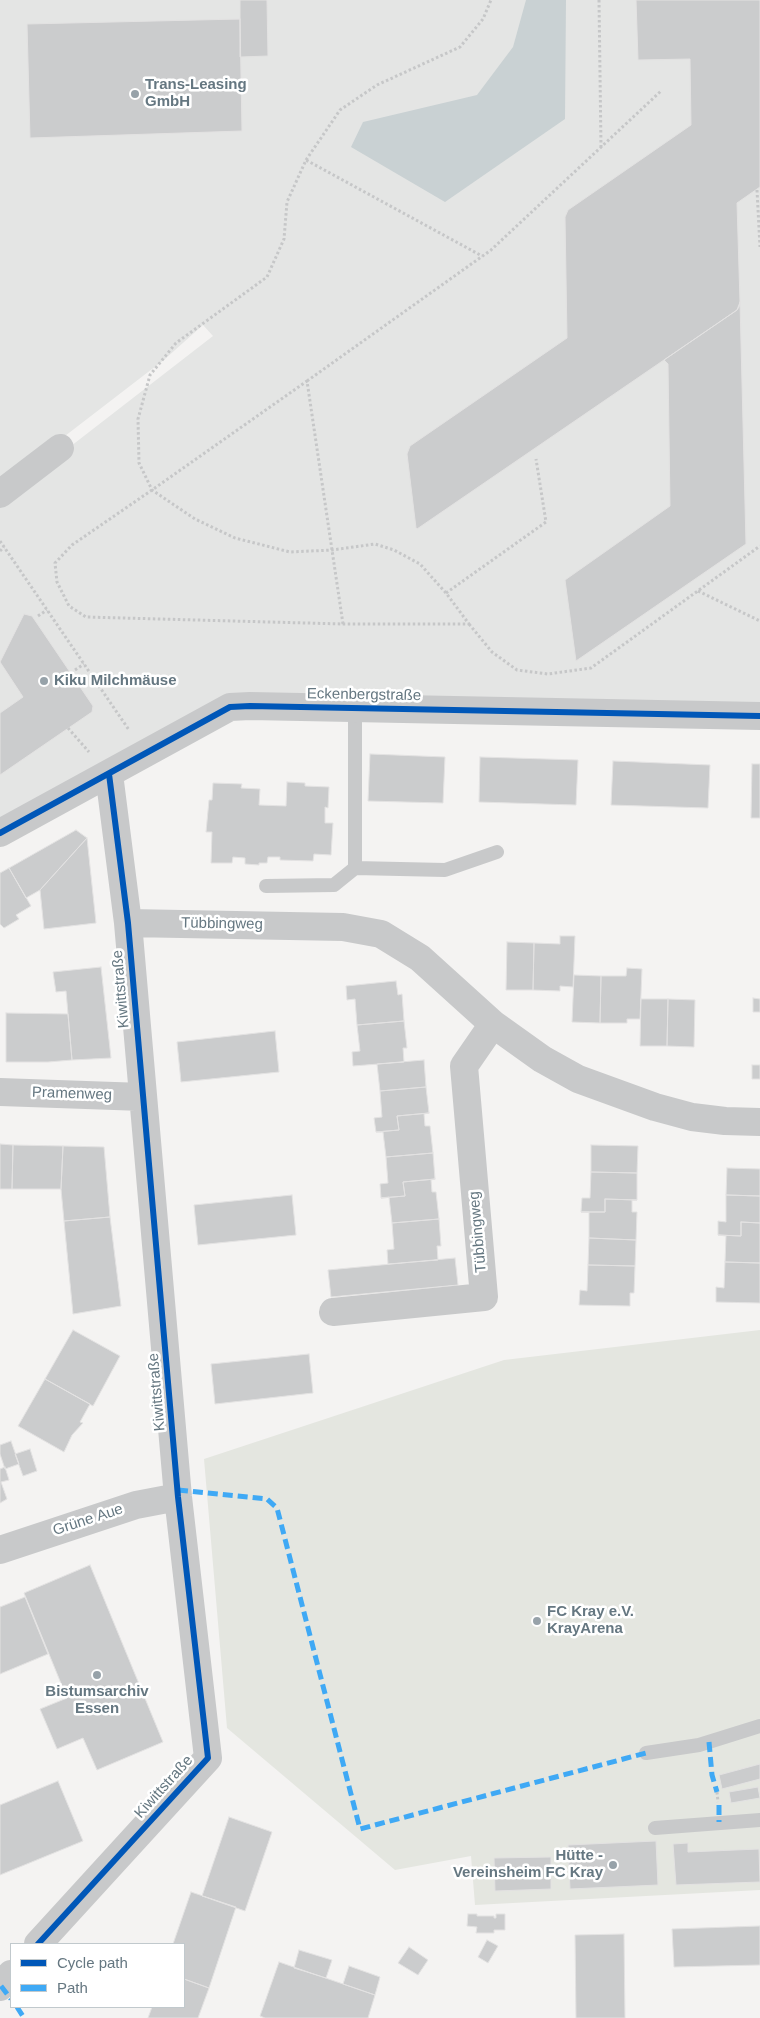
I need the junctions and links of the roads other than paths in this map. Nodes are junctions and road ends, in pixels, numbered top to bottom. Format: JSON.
{"nodes":[{"id":1,"x":60,"y":448,"type":"dead end"},
{"id":2,"x":0,"y":494,"type":"edge"},
{"id":3,"x":355,"y":708,"type":"junction"},
{"id":4,"x":760,"y":716,"type":"edge"},
{"id":5,"x":108,"y":774,"type":"junction"},
{"id":6,"x":0,"y":833,"type":"edge"},
{"id":7,"x":498,"y":852,"type":"dead end"},
{"id":8,"x":355,"y":868,"type":"junction"},
{"id":9,"x":266,"y":886,"type":"dead end"},
{"id":10,"x":128,"y":923,"type":"junction"},
{"id":11,"x":493,"y":1024,"type":"junction"},
{"id":12,"x":0,"y":1092,"type":"edge"},
{"id":13,"x":144,"y":1097,"type":"junction"},
{"id":14,"x":760,"y":1122,"type":"edge"},
{"id":15,"x":333,"y":1312,"type":"dead end"},
{"id":16,"x":178,"y":1497,"type":"junction"},
{"id":17,"x":0,"y":1550,"type":"edge"},
{"id":18,"x":760,"y":1726,"type":"edge"},
{"id":19,"x":646,"y":1753,"type":"dead end"},
{"id":20,"x":760,"y":1820,"type":"edge"},
{"id":21,"x":655,"y":1828,"type":"dead end"},
{"id":22,"x":39,"y":1943,"type":"edge"},
{"id":23,"x":10,"y":1975,"type":"edge"},
{"id":24,"x":0,"y":1987,"type":"edge"}],
"edges":[{"from":1,"to":2,"type":"street"},
{"from":3,"to":4,"type":"street","name":"Eckenbergstraße"},
{"from":3,"to":5,"type":"street","name":"Eckenbergstraße"},
{"from":3,"to":8,"type":"lane"},
{"from":5,"to":6,"type":"street","name":"Eckenbergstraße"},
{"from":5,"to":10,"type":"street","name":"Kiwittstraße"},
{"from":7,"to":8,"type":"lane"},
{"from":8,"to":9,"type":"lane"},
{"from":10,"to":11,"type":"street","name":"Tübbingweg"},
{"from":10,"to":13,"type":"street","name":"Kiwittstraße"},
{"from":11,"to":14,"type":"street","name":"Tübbingweg"},
{"from":11,"to":15,"type":"street","name":"Tübbingweg"},
{"from":12,"to":13,"type":"street","name":"Pramenweg"},
{"from":13,"to":16,"type":"street","name":"Kiwittstraße"},
{"from":16,"to":17,"type":"street","name":"Grüne Aue"},
{"from":16,"to":22,"type":"street","name":"Kiwittstraße"},
{"from":18,"to":19,"type":"lane"},
{"from":20,"to":21,"type":"lane"},
{"from":23,"to":24,"type":"street"}]}
